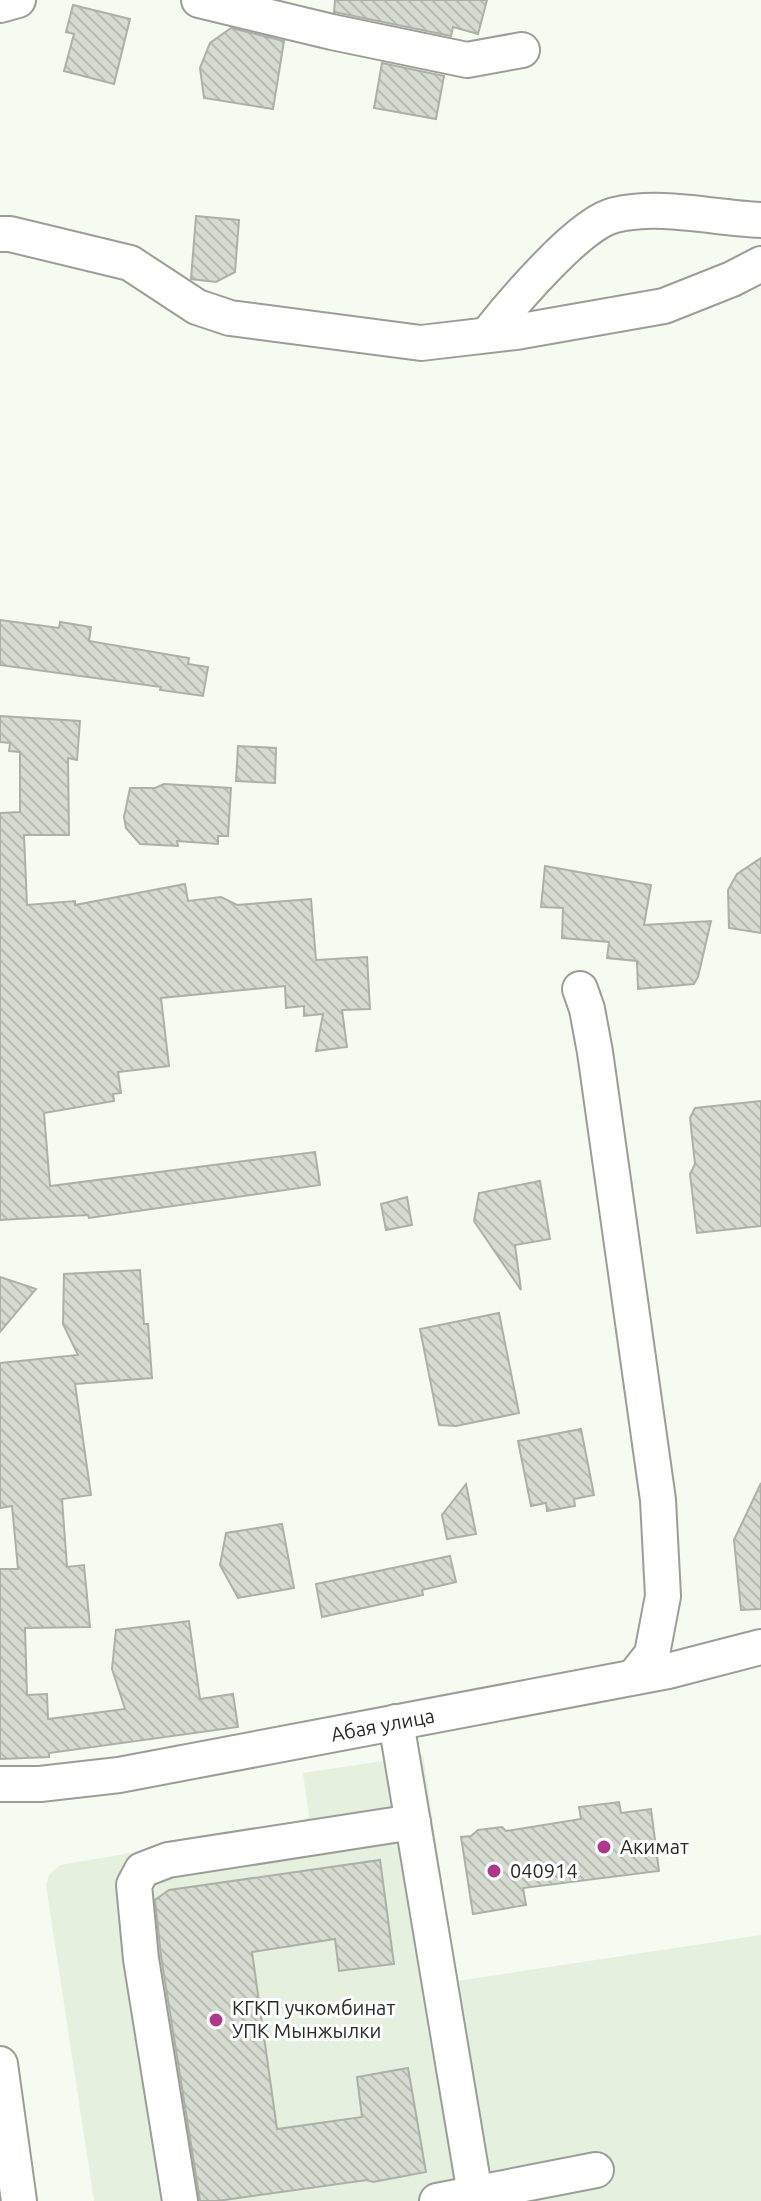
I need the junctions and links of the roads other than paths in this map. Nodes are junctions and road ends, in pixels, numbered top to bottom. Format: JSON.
{"nodes":[{"id":1,"x":18,"y":0,"type":"edge"},
{"id":2,"x":199,"y":0,"type":"edge"},
{"id":3,"x":0,"y":5,"type":"edge"},
{"id":4,"x":522,"y":50,"type":"dead end"},
{"id":5,"x":761,"y":220,"type":"edge"},
{"id":6,"x":0,"y":234,"type":"edge"},
{"id":7,"x":761,"y":264,"type":"edge"},
{"id":8,"x":487,"y":335,"type":"junction"},
{"id":9,"x":580,"y":989,"type":"dead end"},
{"id":10,"x":761,"y":1647,"type":"edge"},
{"id":11,"x":634,"y":1677,"type":"junction"},
{"id":12,"x":399,"y":1736,"type":"junction"},
{"id":13,"x":0,"y":1784,"type":"edge"},
{"id":14,"x":413,"y":1822,"type":"junction"},
{"id":15,"x":0,"y":2064,"type":"edge"},
{"id":16,"x":596,"y":2170,"type":"dead end"},
{"id":17,"x":475,"y":2194,"type":"junction"},
{"id":18,"x":19,"y":2201,"type":"edge"},
{"id":19,"x":180,"y":2201,"type":"edge"},
{"id":20,"x":437,"y":2201,"type":"edge"}],
"edges":[{"from":1,"to":3,"type":"street"},
{"from":2,"to":4,"type":"street"},
{"from":5,"to":8,"type":"street"},
{"from":6,"to":8,"type":"street"},
{"from":7,"to":8,"type":"street"},
{"from":9,"to":11,"type":"street"},
{"from":10,"to":11,"type":"street","name":"Абая улица"},
{"from":11,"to":12,"type":"street","name":"Абая улица"},
{"from":12,"to":13,"type":"street","name":"Абая улица"},
{"from":12,"to":14,"type":"street"},
{"from":14,"to":17,"type":"street"},
{"from":14,"to":19,"type":"street"},
{"from":15,"to":18,"type":"street"},
{"from":16,"to":17,"type":"street"},
{"from":17,"to":20,"type":"street"}]}
